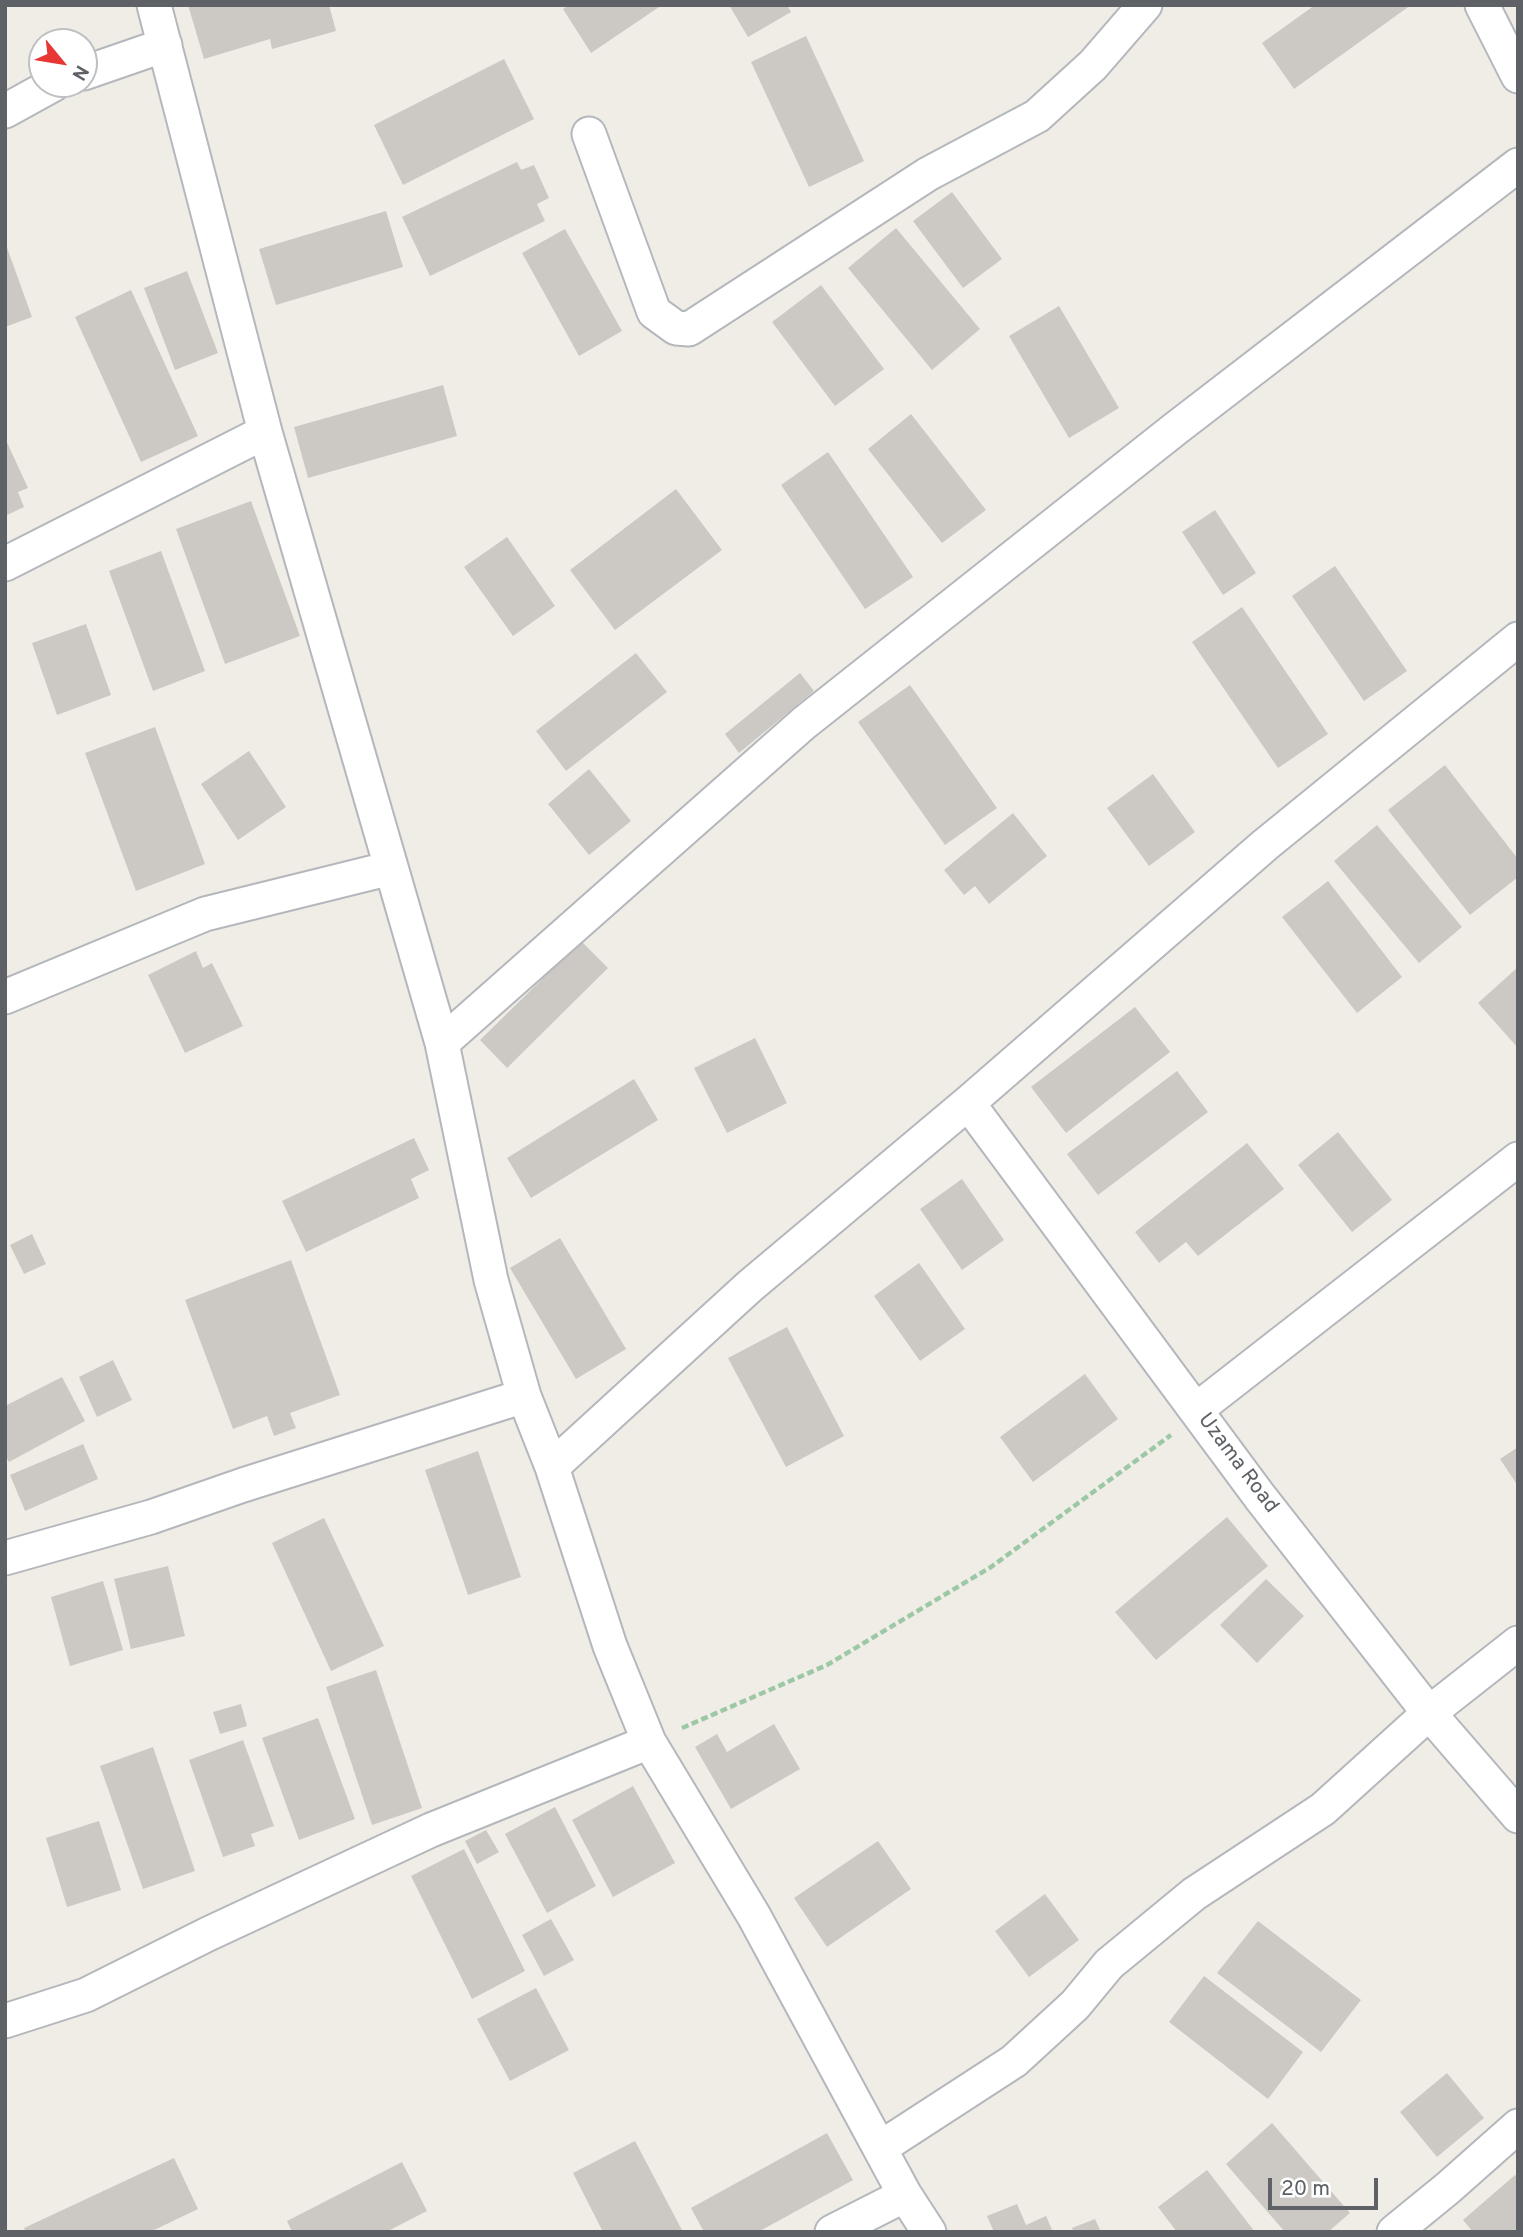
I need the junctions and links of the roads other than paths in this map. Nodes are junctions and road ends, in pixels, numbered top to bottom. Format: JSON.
{"nodes":[{"id":1,"x":154,"y":5,"type":"edge"},
{"id":2,"x":1145,"y":5,"type":"edge"},
{"id":3,"x":1482,"y":5,"type":"edge"},
{"id":4,"x":165,"y":45,"type":"junction"},
{"id":5,"x":98,"y":68,"type":"edge"},
{"id":6,"x":1518,"y":76,"type":"edge"},
{"id":7,"x":29,"y":98,"type":"edge"},
{"id":8,"x":5,"y":111,"type":"edge"},
{"id":9,"x":589,"y":134,"type":"dead end"},
{"id":10,"x":1518,"y":165,"type":"edge"},
{"id":11,"x":265,"y":432,"type":"junction"},
{"id":12,"x":5,"y":564,"type":"edge"},
{"id":13,"x":1518,"y":639,"type":"edge"},
{"id":14,"x":391,"y":868,"type":"junction"},
{"id":15,"x":5,"y":997,"type":"edge"},
{"id":16,"x":442,"y":1043,"type":"junction"},
{"id":17,"x":968,"y":1103,"type":"junction"},
{"id":18,"x":1518,"y":1158,"type":"edge"},
{"id":19,"x":524,"y":1396,"type":"junction"},
{"id":20,"x":1196,"y":1410,"type":"junction"},
{"id":21,"x":552,"y":1467,"type":"junction"},
{"id":22,"x":5,"y":1558,"type":"edge"},
{"id":23,"x":1518,"y":1643,"type":"edge"},
{"id":24,"x":1429,"y":1713,"type":"junction"},
{"id":25,"x":649,"y":1741,"type":"junction"},
{"id":26,"x":1518,"y":1816,"type":"edge"},
{"id":27,"x":5,"y":2021,"type":"edge"},
{"id":28,"x":1518,"y":2126,"type":"edge"},
{"id":29,"x":880,"y":2148,"type":"junction"},
{"id":30,"x":905,"y":2195,"type":"junction"},
{"id":31,"x":832,"y":2232,"type":"edge"},
{"id":32,"x":929,"y":2232,"type":"edge"},
{"id":33,"x":1394,"y":2232,"type":"edge"}],
"edges":[{"from":1,"to":4,"type":"street"},
{"from":2,"to":9,"type":"street"},
{"from":3,"to":6,"type":"street"},
{"from":4,"to":5,"type":"street"},
{"from":4,"to":11,"type":"street"},
{"from":7,"to":8,"type":"street"},
{"from":10,"to":16,"type":"street"},
{"from":11,"to":12,"type":"street"},
{"from":11,"to":14,"type":"street"},
{"from":13,"to":17,"type":"street"},
{"from":14,"to":15,"type":"street"},
{"from":14,"to":16,"type":"street"},
{"from":16,"to":19,"type":"street"},
{"from":17,"to":20,"type":"street","name":"Uzama Road"},
{"from":17,"to":21,"type":"street"},
{"from":18,"to":20,"type":"street"},
{"from":19,"to":21,"type":"street"},
{"from":19,"to":22,"type":"street"},
{"from":20,"to":24,"type":"street","name":"Uzama Road"},
{"from":21,"to":25,"type":"street"},
{"from":23,"to":24,"type":"street"},
{"from":24,"to":26,"type":"street","name":"Uzama Road"},
{"from":24,"to":29,"type":"street"},
{"from":25,"to":27,"type":"street"},
{"from":25,"to":29,"type":"street"},
{"from":28,"to":33,"type":"street"},
{"from":29,"to":30,"type":"street"},
{"from":30,"to":31,"type":"street"},
{"from":30,"to":32,"type":"street"}]}
